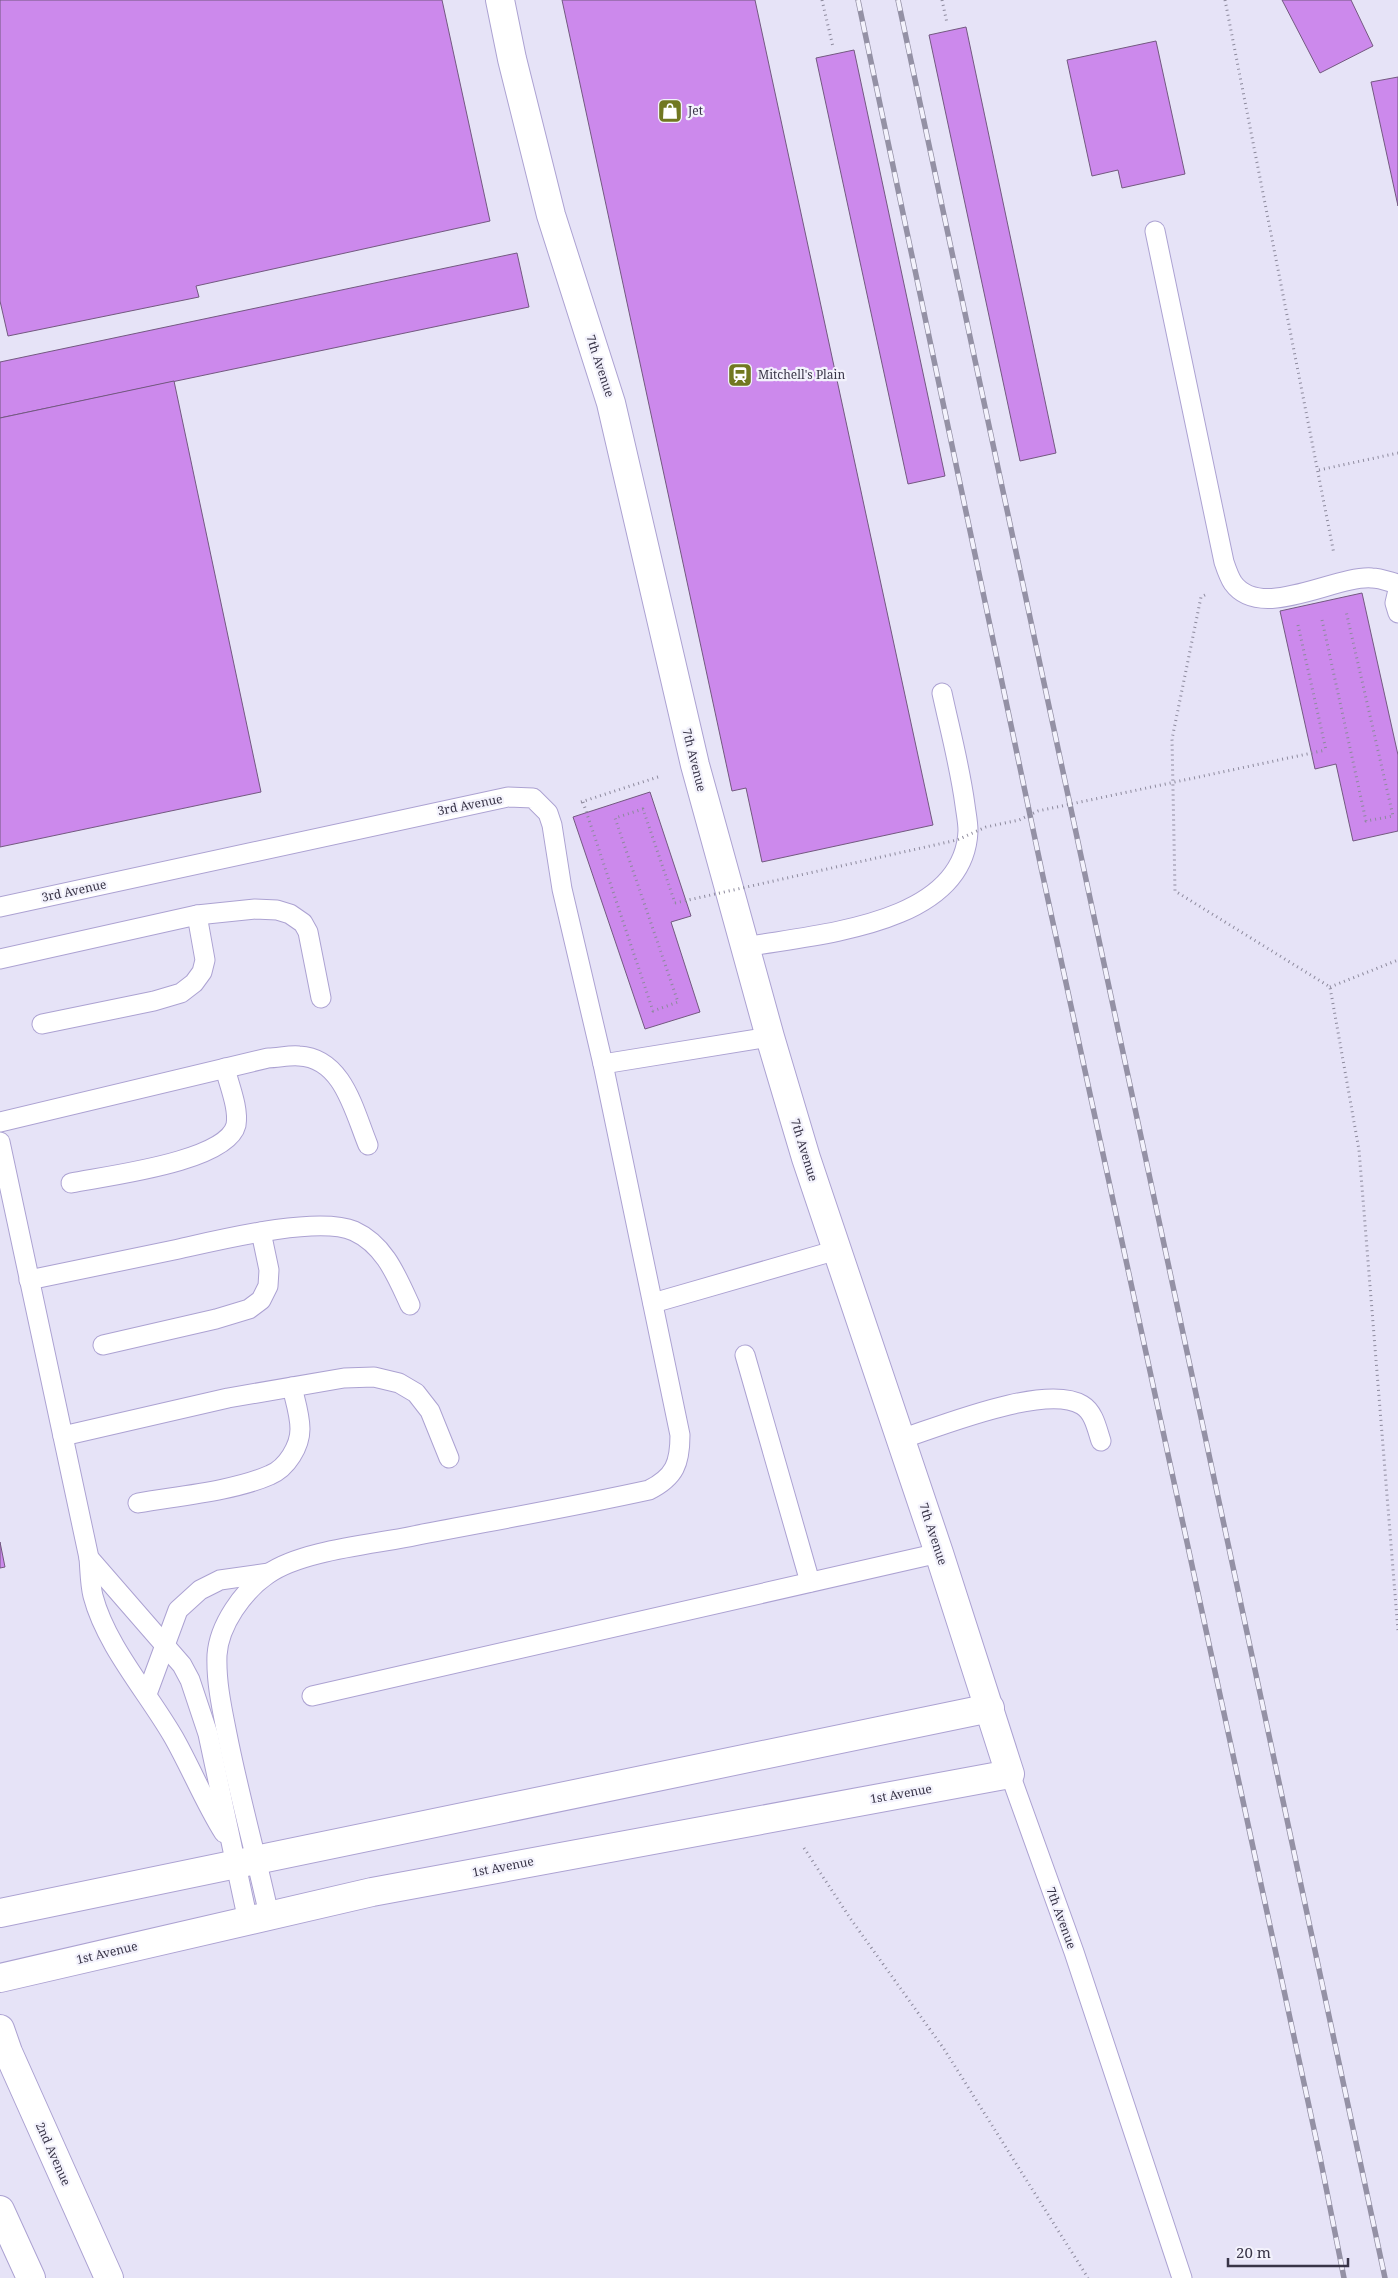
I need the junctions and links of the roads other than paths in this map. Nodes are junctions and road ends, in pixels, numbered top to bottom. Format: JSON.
{"nodes":[{"id":1,"x":500,"y":0,"type":"edge"},
{"id":2,"x":1155,"y":231,"type":"dead end"},
{"id":3,"x":1398,"y":584,"type":"edge"},
{"id":4,"x":1398,"y":590,"type":"edge"},
{"id":5,"x":1398,"y":613,"type":"edge"},
{"id":6,"x":942,"y":693,"type":"dead end"},
{"id":7,"x":0,"y":907,"type":"edge"},
{"id":8,"x":197,"y":915,"type":"junction"},
{"id":9,"x":744,"y":947,"type":"junction"},
{"id":10,"x":0,"y":959,"type":"edge"},
{"id":11,"x":321,"y":998,"type":"dead end"},
{"id":12,"x":42,"y":1024,"type":"dead end"},
{"id":13,"x":770,"y":1037,"type":"junction"},
{"id":14,"x":603,"y":1064,"type":"junction"},
{"id":15,"x":225,"y":1068,"type":"junction"},
{"id":16,"x":0,"y":1122,"type":"edge"},
{"id":17,"x":0,"y":1142,"type":"edge"},
{"id":18,"x":368,"y":1145,"type":"dead end"},
{"id":19,"x":71,"y":1183,"type":"dead end"},
{"id":20,"x":261,"y":1232,"type":"junction"},
{"id":21,"x":837,"y":1250,"type":"junction"},
{"id":22,"x":28,"y":1280,"type":"junction"},
{"id":23,"x":653,"y":1303,"type":"junction"},
{"id":24,"x":410,"y":1305,"type":"dead end"},
{"id":25,"x":103,"y":1345,"type":"dead end"},
{"id":26,"x":745,"y":1355,"type":"dead end"},
{"id":27,"x":292,"y":1387,"type":"junction"},
{"id":28,"x":63,"y":1436,"type":"junction"},
{"id":29,"x":901,"y":1439,"type":"junction"},
{"id":30,"x":1101,"y":1441,"type":"dead end"},
{"id":31,"x":450,"y":1458,"type":"dead end"},
{"id":32,"x":138,"y":1503,"type":"dead end"},
{"id":33,"x":939,"y":1553,"type":"junction"},
{"id":34,"x":89,"y":1558,"type":"junction"},
{"id":35,"x":268,"y":1573,"type":"junction"},
{"id":36,"x":810,"y":1582,"type":"junction"},
{"id":37,"x":164,"y":1644,"type":"junction"},
{"id":38,"x":147,"y":1694,"type":"junction"},
{"id":39,"x":312,"y":1696,"type":"dead end"},
{"id":40,"x":990,"y":1708,"type":"junction"},
{"id":41,"x":1010,"y":1774,"type":"junction"},
{"id":42,"x":240,"y":1856,"type":"junction"},
{"id":43,"x":0,"y":1912,"type":"edge"},
{"id":44,"x":258,"y":1918,"type":"junction"},
{"id":45,"x":0,"y":1978,"type":"edge"},
{"id":46,"x":0,"y":2029,"type":"edge"},
{"id":47,"x":0,"y":2210,"type":"edge"},
{"id":48,"x":31,"y":2278,"type":"edge"},
{"id":49,"x":109,"y":2278,"type":"edge"},
{"id":50,"x":1182,"y":2278,"type":"edge"}],
"edges":[{"from":1,"to":9,"type":"street","name":"7th Avenue"},
{"from":2,"to":3,"type":"lane"},
{"from":4,"to":5,"type":"lane"},
{"from":6,"to":9,"type":"lane"},
{"from":7,"to":14,"type":"lane","name":"3rd Avenue"},
{"from":8,"to":10,"type":"lane"},
{"from":8,"to":11,"type":"lane"},
{"from":8,"to":12,"type":"lane"},
{"from":9,"to":13,"type":"street","name":"7th Avenue"},
{"from":13,"to":14,"type":"lane"},
{"from":13,"to":21,"type":"street","name":"7th Avenue"},
{"from":14,"to":23,"type":"lane"},
{"from":15,"to":16,"type":"lane"},
{"from":15,"to":18,"type":"lane"},
{"from":15,"to":19,"type":"lane"},
{"from":17,"to":22,"type":"lane"},
{"from":20,"to":22,"type":"lane"},
{"from":20,"to":24,"type":"lane"},
{"from":20,"to":25,"type":"lane"},
{"from":21,"to":23,"type":"lane"},
{"from":21,"to":29,"type":"street","name":"7th Avenue"},
{"from":22,"to":28,"type":"lane"},
{"from":23,"to":35,"type":"lane"},
{"from":26,"to":36,"type":"lane"},
{"from":27,"to":28,"type":"lane"},
{"from":27,"to":31,"type":"lane"},
{"from":27,"to":32,"type":"lane"},
{"from":28,"to":34,"type":"lane"},
{"from":29,"to":30,"type":"lane"},
{"from":29,"to":33,"type":"street","name":"7th Avenue"},
{"from":33,"to":36,"type":"lane"},
{"from":33,"to":40,"type":"street","name":"7th Avenue"},
{"from":34,"to":37,"type":"lane"},
{"from":34,"to":38,"type":"lane"},
{"from":35,"to":37,"type":"lane"},
{"from":35,"to":42,"type":"lane"},
{"from":36,"to":39,"type":"lane"},
{"from":37,"to":38,"type":"lane"},
{"from":37,"to":42,"type":"lane"},
{"from":38,"to":42,"type":"lane"},
{"from":40,"to":41,"type":"street","name":"7th Avenue"},
{"from":40,"to":42,"type":"street"},
{"from":41,"to":44,"type":"street","name":"1st Avenue"},
{"from":41,"to":50,"type":"lane","name":"7th Avenue"},
{"from":42,"to":43,"type":"street"},
{"from":42,"to":44,"type":"lane"},
{"from":44,"to":45,"type":"street","name":"1st Avenue"},
{"from":46,"to":49,"type":"street","name":"2nd Avenue"},
{"from":47,"to":48,"type":"street"}]}
